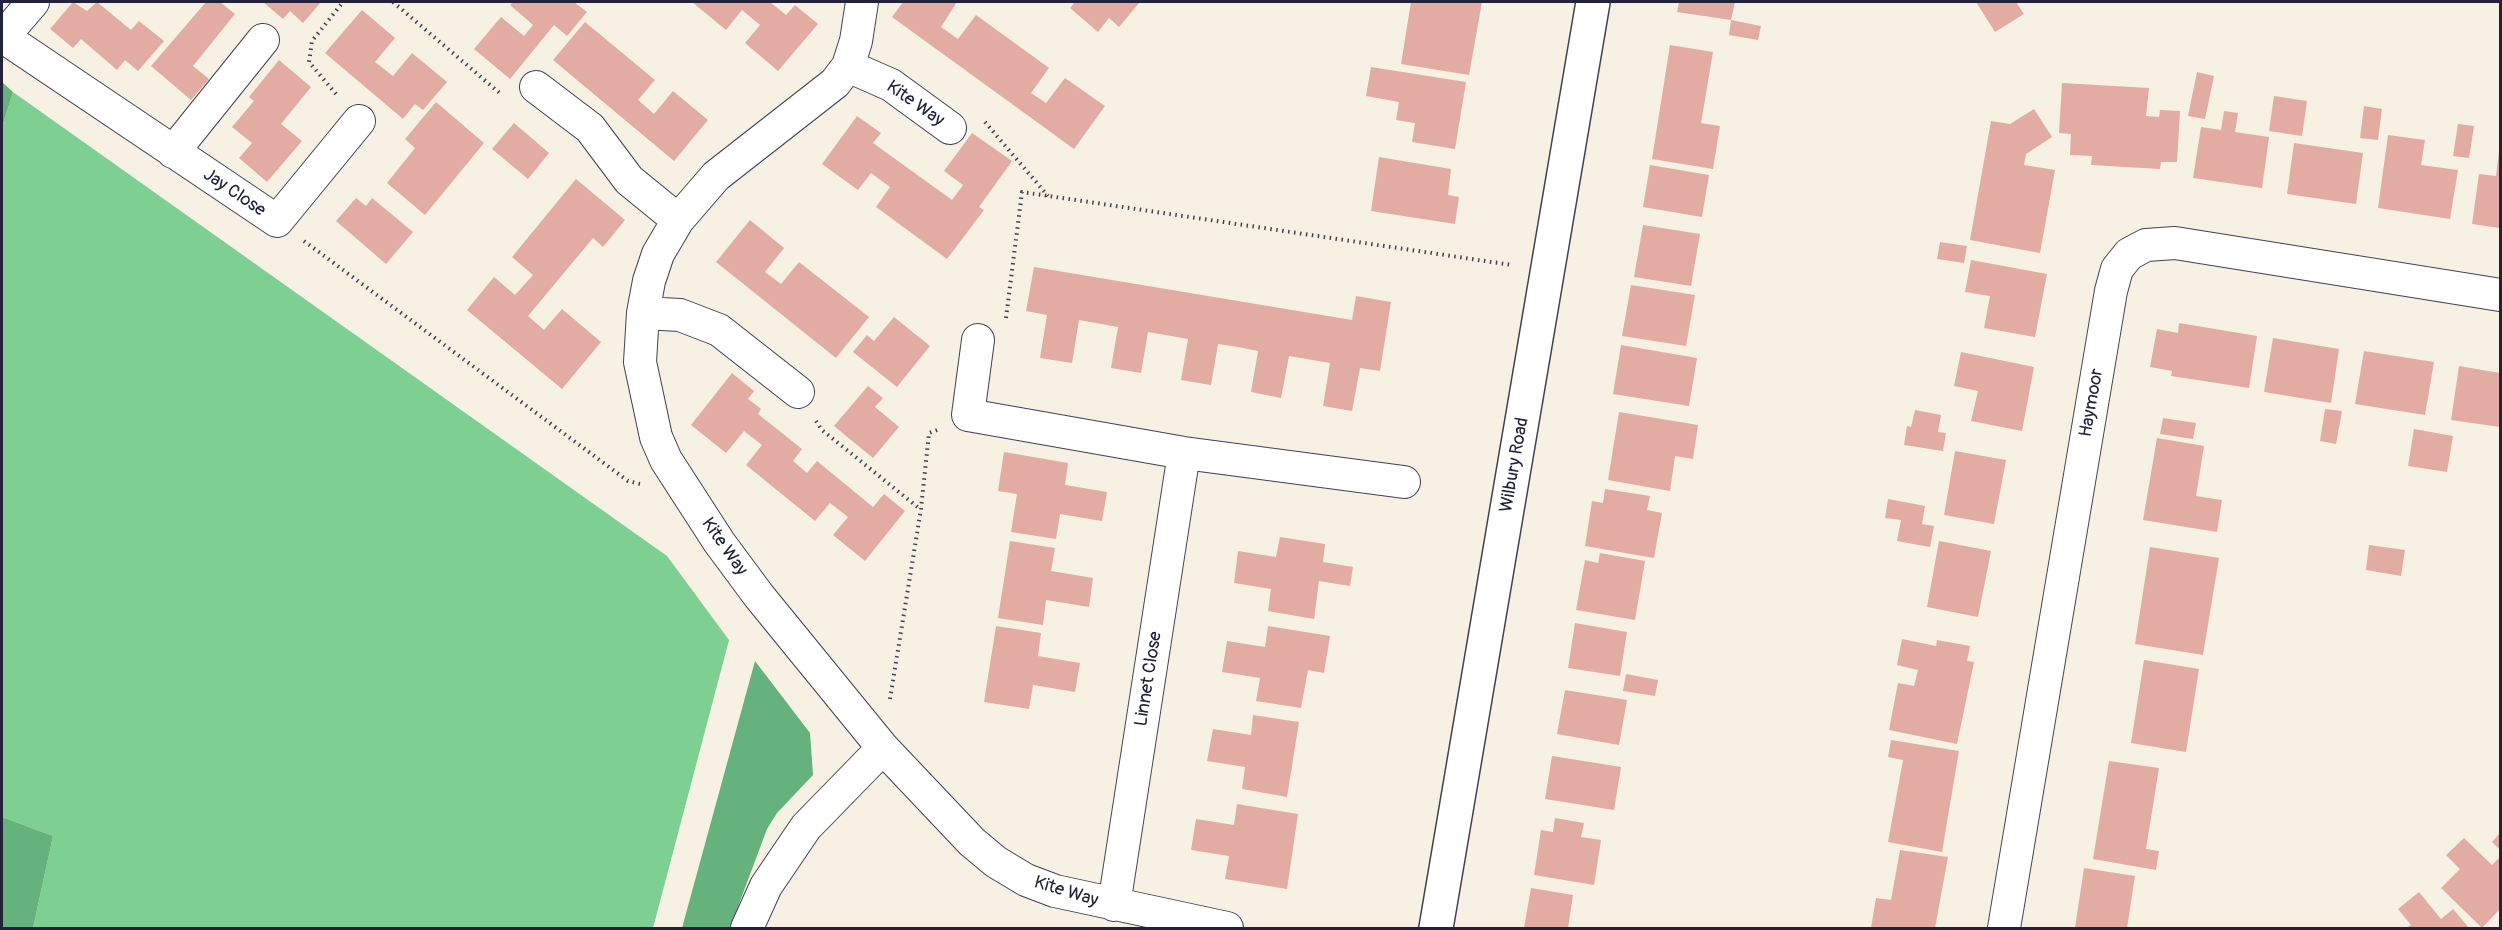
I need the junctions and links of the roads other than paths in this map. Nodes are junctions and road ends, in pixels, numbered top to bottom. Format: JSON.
{"nodes":[{"id":1,"x":33,"y":2,"type":"edge"},
{"id":2,"x":862,"y":2,"type":"edge"},
{"id":3,"x":1593,"y":2,"type":"edge"},
{"id":4,"x":2,"y":37,"type":"edge"},
{"id":5,"x":263,"y":40,"type":"dead end"},
{"id":6,"x":848,"y":66,"type":"junction"},
{"id":7,"x":536,"y":87,"type":"road end"},
{"id":8,"x":359,"y":121,"type":"road end"},
{"id":9,"x":950,"y":128,"type":"road end"},
{"id":10,"x":173,"y":152,"type":"junction"},
{"id":11,"x":678,"y":220,"type":"junction"},
{"id":12,"x":2500,"y":295,"type":"edge"},
{"id":13,"x":643,"y":313,"type":"junction"},
{"id":14,"x":978,"y":340,"type":"road end"},
{"id":15,"x":798,"y":392,"type":"road end"},
{"id":16,"x":1184,"y":453,"type":"junction"},
{"id":17,"x":1404,"y":482,"type":"dead end"},
{"id":18,"x":883,"y":748,"type":"junction"},
{"id":19,"x":1114,"y":906,"type":"junction"},
{"id":20,"x":747,"y":928,"type":"edge"},
{"id":21,"x":1227,"y":928,"type":"edge"},
{"id":22,"x":1436,"y":928,"type":"edge"},
{"id":23,"x":2004,"y":928,"type":"edge"}],
"edges":[{"from":1,"to":4,"type":"street","name":"Jay Close"},
{"from":2,"to":6,"type":"street","name":"Kite Way"},
{"from":3,"to":22,"type":"street","name":"Wilbury Road"},
{"from":4,"to":10,"type":"street","name":"Jay Close"},
{"from":5,"to":10,"type":"street"},
{"from":6,"to":9,"type":"street","name":"Kite Way"},
{"from":6,"to":11,"type":"street","name":"Kite Way"},
{"from":7,"to":11,"type":"street"},
{"from":8,"to":10,"type":"street","name":"Jay Close"},
{"from":11,"to":13,"type":"street","name":"Kite Way"},
{"from":12,"to":23,"type":"street","name":"Haymoor"},
{"from":13,"to":15,"type":"street"},
{"from":13,"to":18,"type":"street","name":"Kite Way"},
{"from":14,"to":16,"type":"street"},
{"from":16,"to":17,"type":"street"},
{"from":16,"to":19,"type":"street","name":"Linnet Close"},
{"from":18,"to":19,"type":"street","name":"Kite Way"},
{"from":18,"to":20,"type":"street"},
{"from":19,"to":21,"type":"street","name":"Kite Way"}]}
